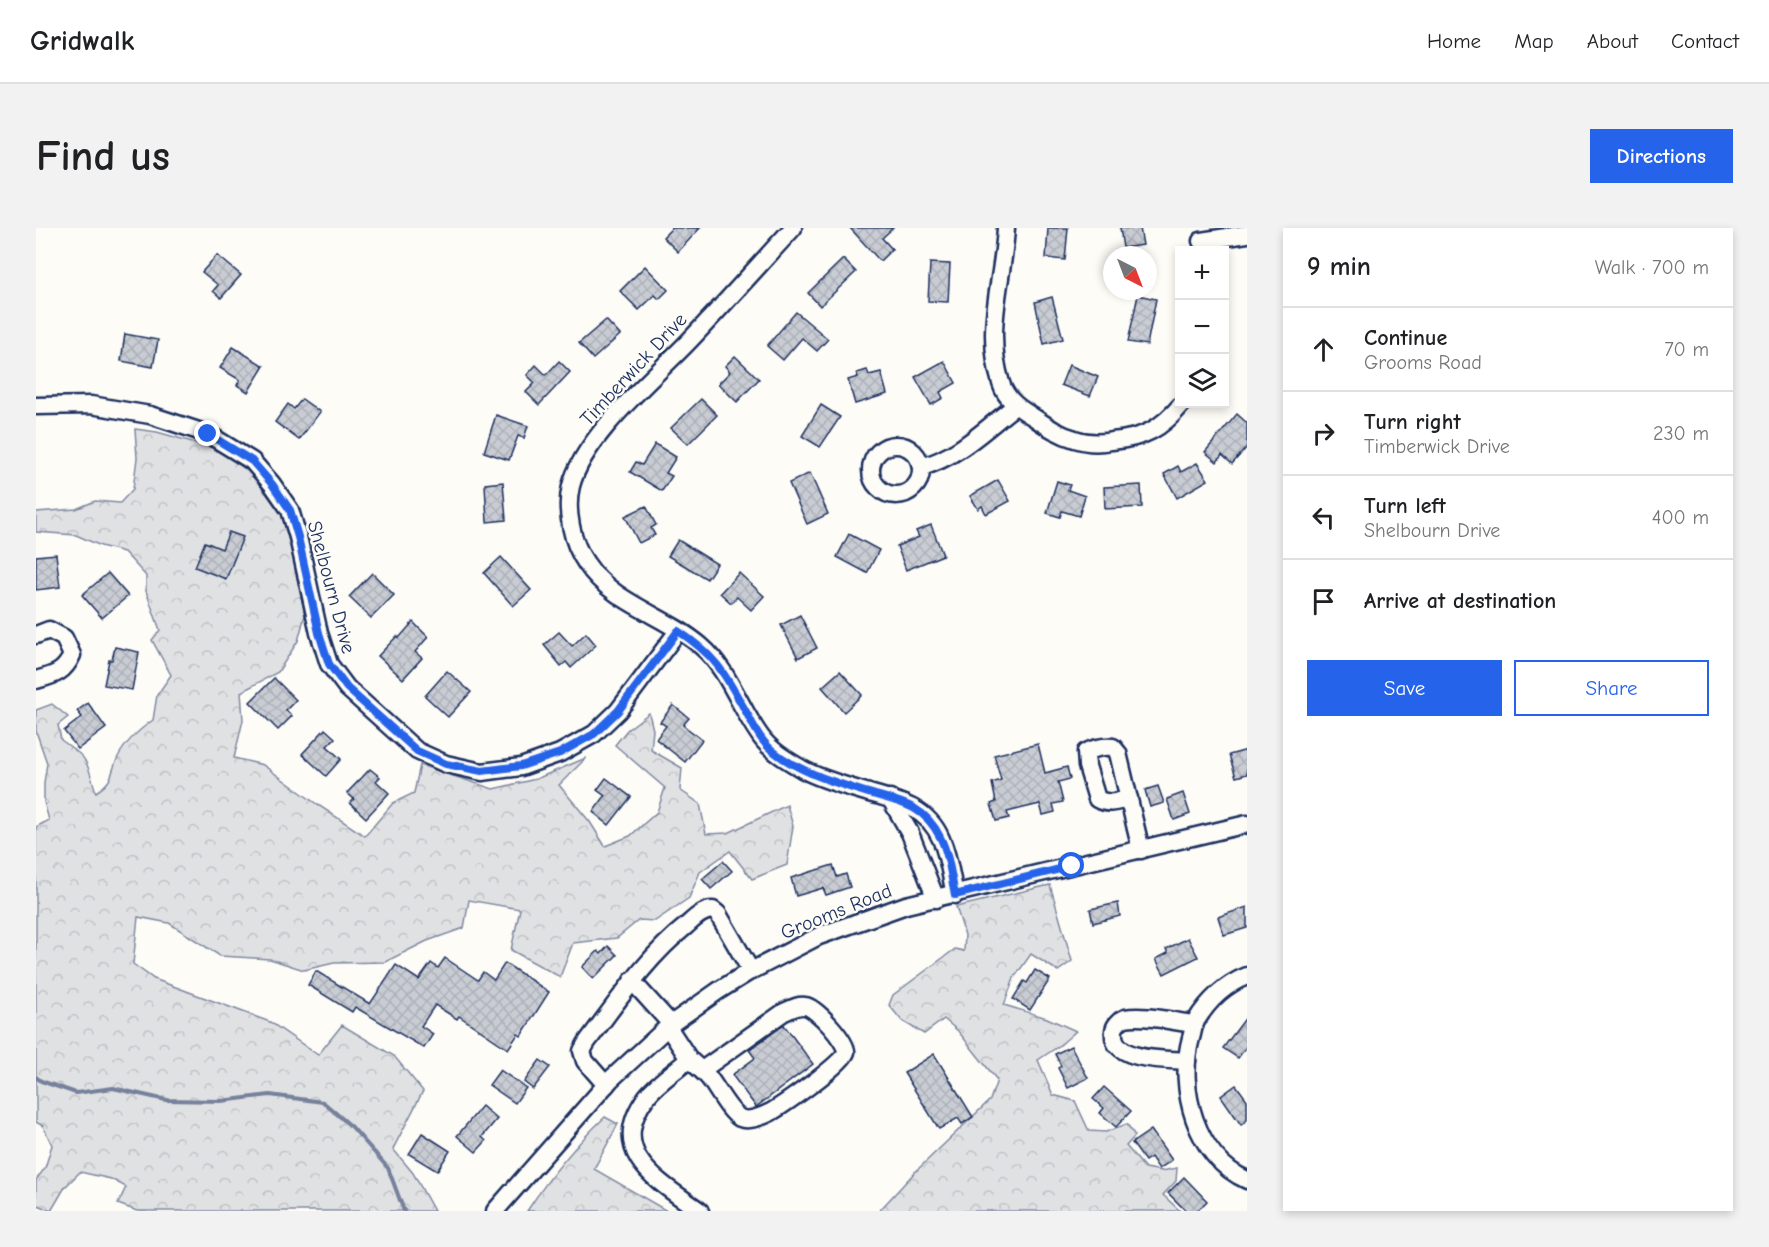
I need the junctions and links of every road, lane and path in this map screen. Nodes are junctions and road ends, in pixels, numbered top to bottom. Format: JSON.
{"nodes":[{"id":1,"x":793,"y":228,"type":"edge"},
{"id":2,"x":1006,"y":228,"type":"edge"},
{"id":3,"x":1247,"y":234,"type":"edge"},
{"id":4,"x":1201,"y":240,"type":"edge"},
{"id":5,"x":36,"y":406,"type":"edge"},
{"id":6,"x":1015,"y":406,"type":"junction"},
{"id":7,"x":1178,"y":408,"type":"edge"},
{"id":8,"x":921,"y":467,"type":"dead end"},
{"id":9,"x":678,"y":631,"type":"junction"},
{"id":10,"x":36,"y":635,"type":"edge"},
{"id":11,"x":36,"y":680,"type":"edge"},
{"id":12,"x":890,"y":798,"type":"junction"},
{"id":13,"x":1129,"y":798,"type":"dead end"},
{"id":14,"x":1247,"y":824,"type":"edge"},
{"id":15,"x":1141,"y":850,"type":"junction"},
{"id":16,"x":955,"y":895,"type":"junction"},
{"id":17,"x":936,"y":899,"type":"junction"},
{"id":18,"x":752,"y":971,"type":"junction"},
{"id":19,"x":1247,"y":976,"type":"edge"},
{"id":20,"x":632,"y":981,"type":"junction"},
{"id":21,"x":1195,"y":1024,"type":"junction"},
{"id":22,"x":669,"y":1025,"type":"junction"},
{"id":23,"x":1187,"y":1060,"type":"junction"},
{"id":24,"x":695,"y":1065,"type":"junction"},
{"id":25,"x":606,"y":1085,"type":"junction"},
{"id":26,"x":1247,"y":1180,"type":"edge"},
{"id":27,"x":495,"y":1211,"type":"edge"},
{"id":28,"x":700,"y":1211,"type":"edge"}],
"edges":[{"from":1,"to":9,"type":"street","name":"Timberwick Drive"},
{"from":2,"to":6,"type":"street"},
{"from":3,"to":4,"type":"street"},
{"from":5,"to":9,"type":"street","name":"Shelbourn Drive"},
{"from":6,"to":7,"type":"street"},
{"from":6,"to":8,"type":"street"},
{"from":9,"to":12,"type":"street","name":"Timberwick Drive"},
{"from":10,"to":11,"type":"street"},
{"from":12,"to":16,"type":"street","name":"Timberwick Drive"},
{"from":12,"to":17,"type":"street"},
{"from":13,"to":15,"type":"street"},
{"from":14,"to":15,"type":"street","name":"Grooms Road"},
{"from":15,"to":16,"type":"street","name":"Grooms Road"},
{"from":16,"to":17,"type":"street","name":"Grooms Road"},
{"from":17,"to":18,"type":"street","name":"Grooms Road"},
{"from":18,"to":20,"type":"street"},
{"from":18,"to":22,"type":"street","name":"Grooms Road"},
{"from":19,"to":21,"type":"street"},
{"from":20,"to":22,"type":"street"},
{"from":20,"to":25,"type":"street"},
{"from":21,"to":23,"type":"street"},
{"from":21,"to":23,"type":"street"},
{"from":22,"to":24,"type":"street"},
{"from":22,"to":25,"type":"street","name":"Grooms Road"},
{"from":23,"to":26,"type":"street"},
{"from":24,"to":24,"type":"street"},
{"from":24,"to":28,"type":"street"},
{"from":25,"to":27,"type":"street","name":"Grooms Road"}]}
